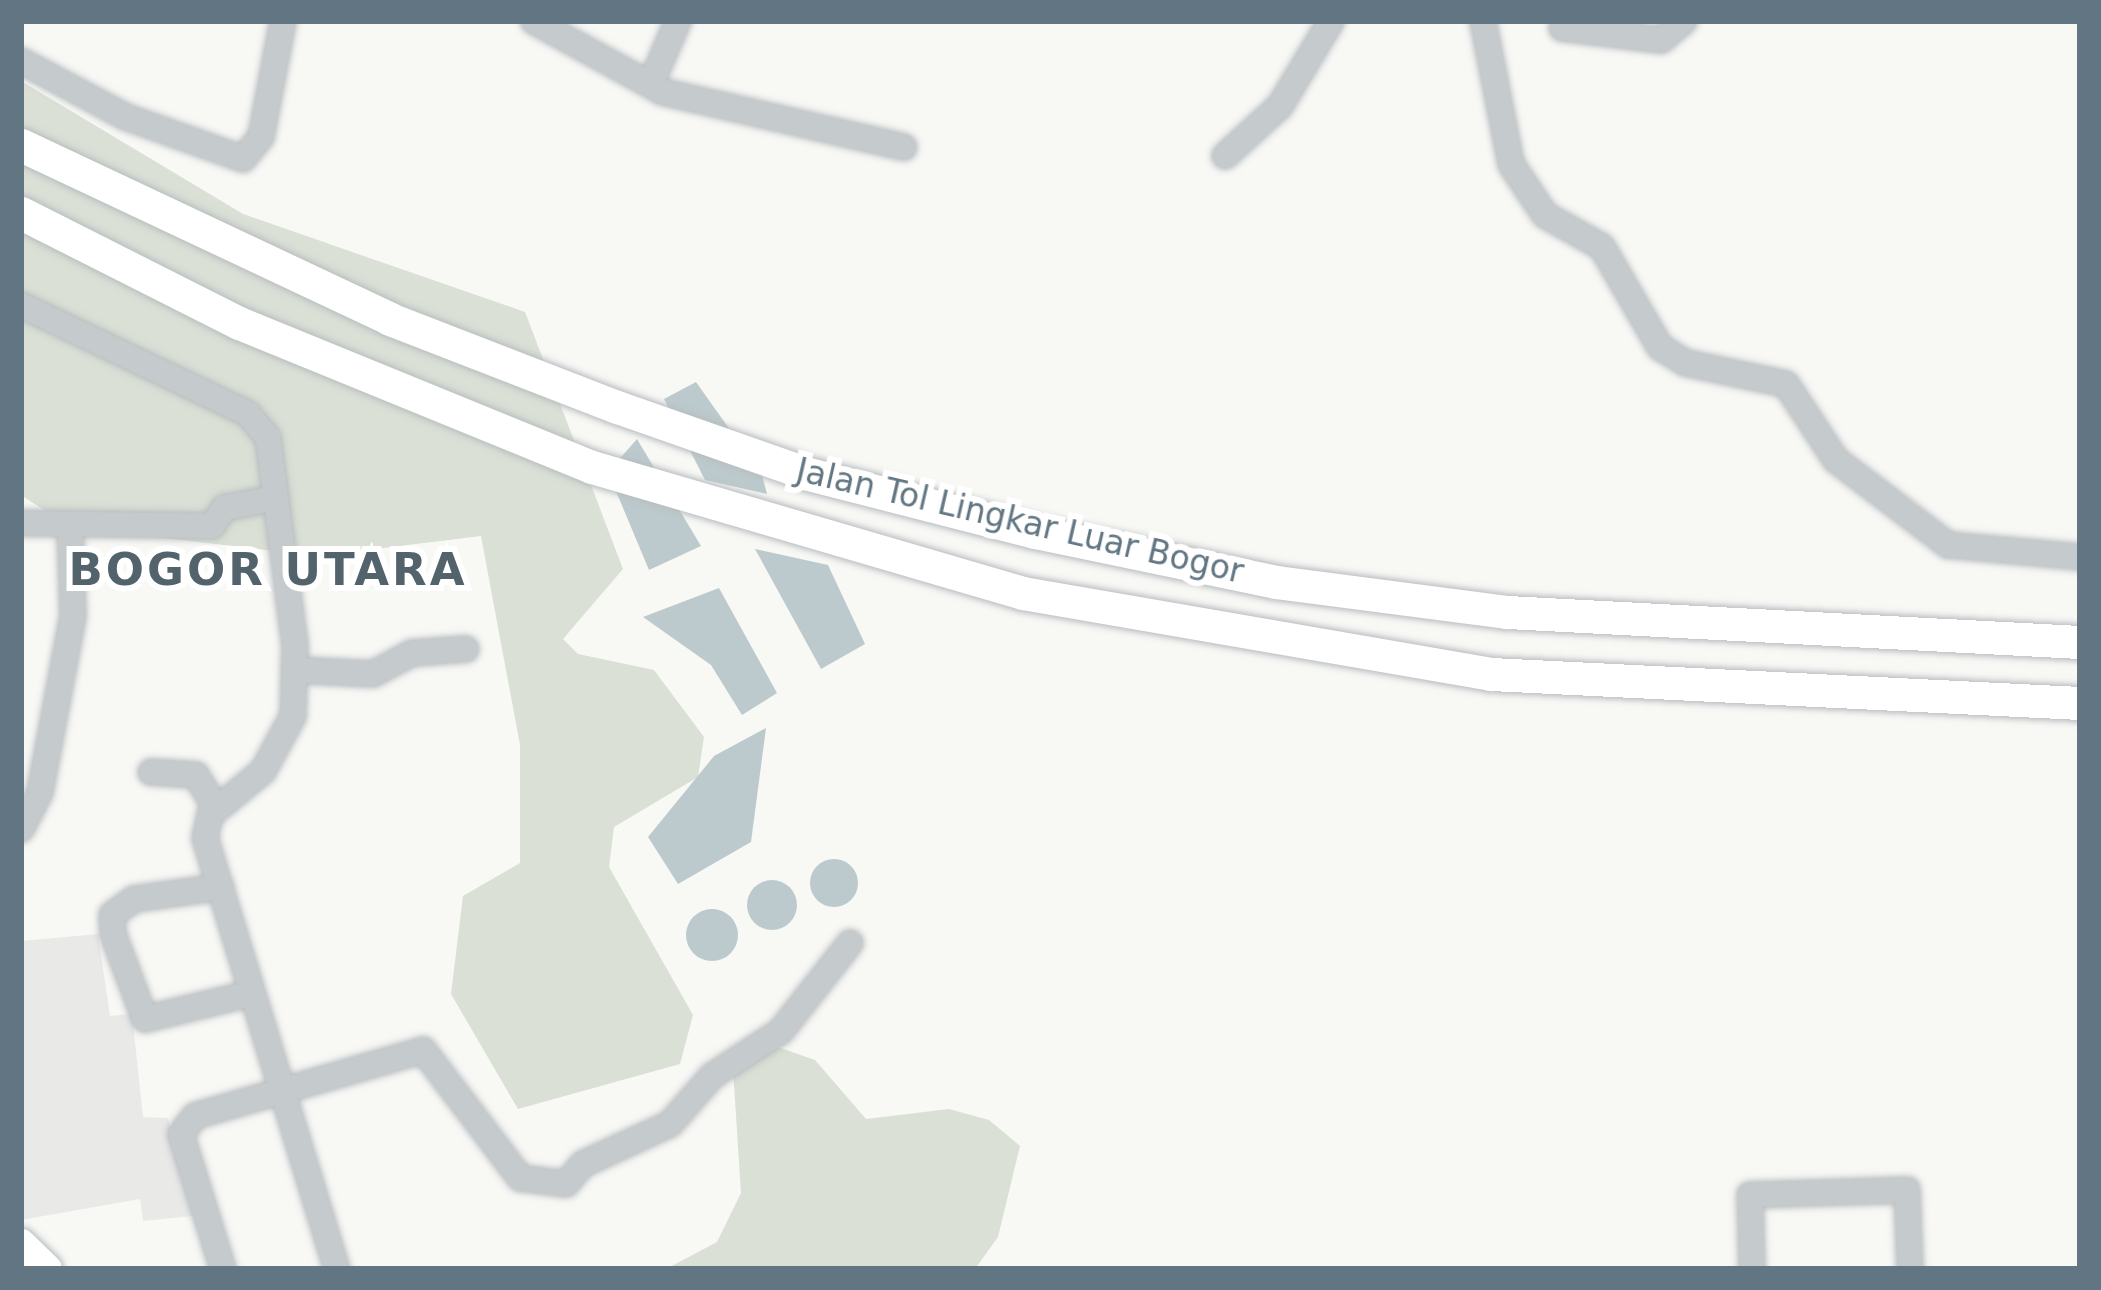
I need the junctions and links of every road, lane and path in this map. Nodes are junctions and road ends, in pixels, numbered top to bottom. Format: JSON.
{"nodes":[{"id":1,"x":283,"y":21,"type":"edge"},
{"id":2,"x":533,"y":21,"type":"edge"},
{"id":3,"x":678,"y":21,"type":"edge"},
{"id":4,"x":1331,"y":21,"type":"edge"},
{"id":5,"x":1483,"y":21,"type":"edge"},
{"id":6,"x":1684,"y":21,"type":"edge"},
{"id":7,"x":1562,"y":28,"type":"dead end"},
{"id":8,"x":21,"y":61,"type":"edge"},
{"id":9,"x":653,"y":79,"type":"junction"},
{"id":10,"x":21,"y":145,"type":"edge"},
{"id":11,"x":904,"y":147,"type":"dead end"},
{"id":12,"x":1225,"y":156,"type":"dead end"},
{"id":13,"x":21,"y":213,"type":"edge"},
{"id":14,"x":21,"y":304,"type":"edge"},
{"id":15,"x":276,"y":498,"type":"junction"},
{"id":16,"x":21,"y":523,"type":"edge"},
{"id":17,"x":70,"y":527,"type":"junction"},
{"id":18,"x":2080,"y":556,"type":"edge"},
{"id":19,"x":2080,"y":641,"type":"edge"},
{"id":20,"x":466,"y":649,"type":"dead end"},
{"id":21,"x":293,"y":670,"type":"junction"},
{"id":22,"x":2080,"y":703,"type":"edge"},
{"id":23,"x":151,"y":772,"type":"dead end"},
{"id":24,"x":216,"y":808,"type":"junction"},
{"id":25,"x":21,"y":829,"type":"edge"},
{"id":26,"x":221,"y":887,"type":"junction"},
{"id":27,"x":850,"y":944,"type":"dead end"},
{"id":28,"x":248,"y":994,"type":"junction"},
{"id":29,"x":277,"y":1089,"type":"junction"},
{"id":30,"x":21,"y":1244,"type":"edge"},
{"id":31,"x":46,"y":1269,"type":"edge"},
{"id":32,"x":223,"y":1269,"type":"edge"},
{"id":33,"x":337,"y":1269,"type":"edge"},
{"id":34,"x":1752,"y":1269,"type":"edge"},
{"id":35,"x":1910,"y":1269,"type":"edge"}],
"edges":[{"from":1,"to":8,"type":"street"},
{"from":2,"to":9,"type":"street"},
{"from":3,"to":9,"type":"street"},
{"from":4,"to":12,"type":"street"},
{"from":5,"to":18,"type":"street"},
{"from":6,"to":7,"type":"street"},
{"from":9,"to":11,"type":"street"},
{"from":10,"to":19,"type":"highway","name":"Jalan Tol Lingkar Luar Bogor"},
{"from":13,"to":22,"type":"highway","name":"Jalan Tol Lingkar Luar Bogor"},
{"from":14,"to":15,"type":"street"},
{"from":15,"to":17,"type":"street"},
{"from":15,"to":21,"type":"street"},
{"from":16,"to":17,"type":"street"},
{"from":17,"to":25,"type":"street"},
{"from":20,"to":21,"type":"street"},
{"from":21,"to":24,"type":"street"},
{"from":23,"to":24,"type":"street"},
{"from":24,"to":26,"type":"street"},
{"from":26,"to":28,"type":"street"},
{"from":26,"to":28,"type":"street"},
{"from":27,"to":29,"type":"street"},
{"from":28,"to":29,"type":"street"},
{"from":29,"to":32,"type":"street"},
{"from":29,"to":33,"type":"street"},
{"from":30,"to":31,"type":"main road"},
{"from":34,"to":35,"type":"street"}]}
